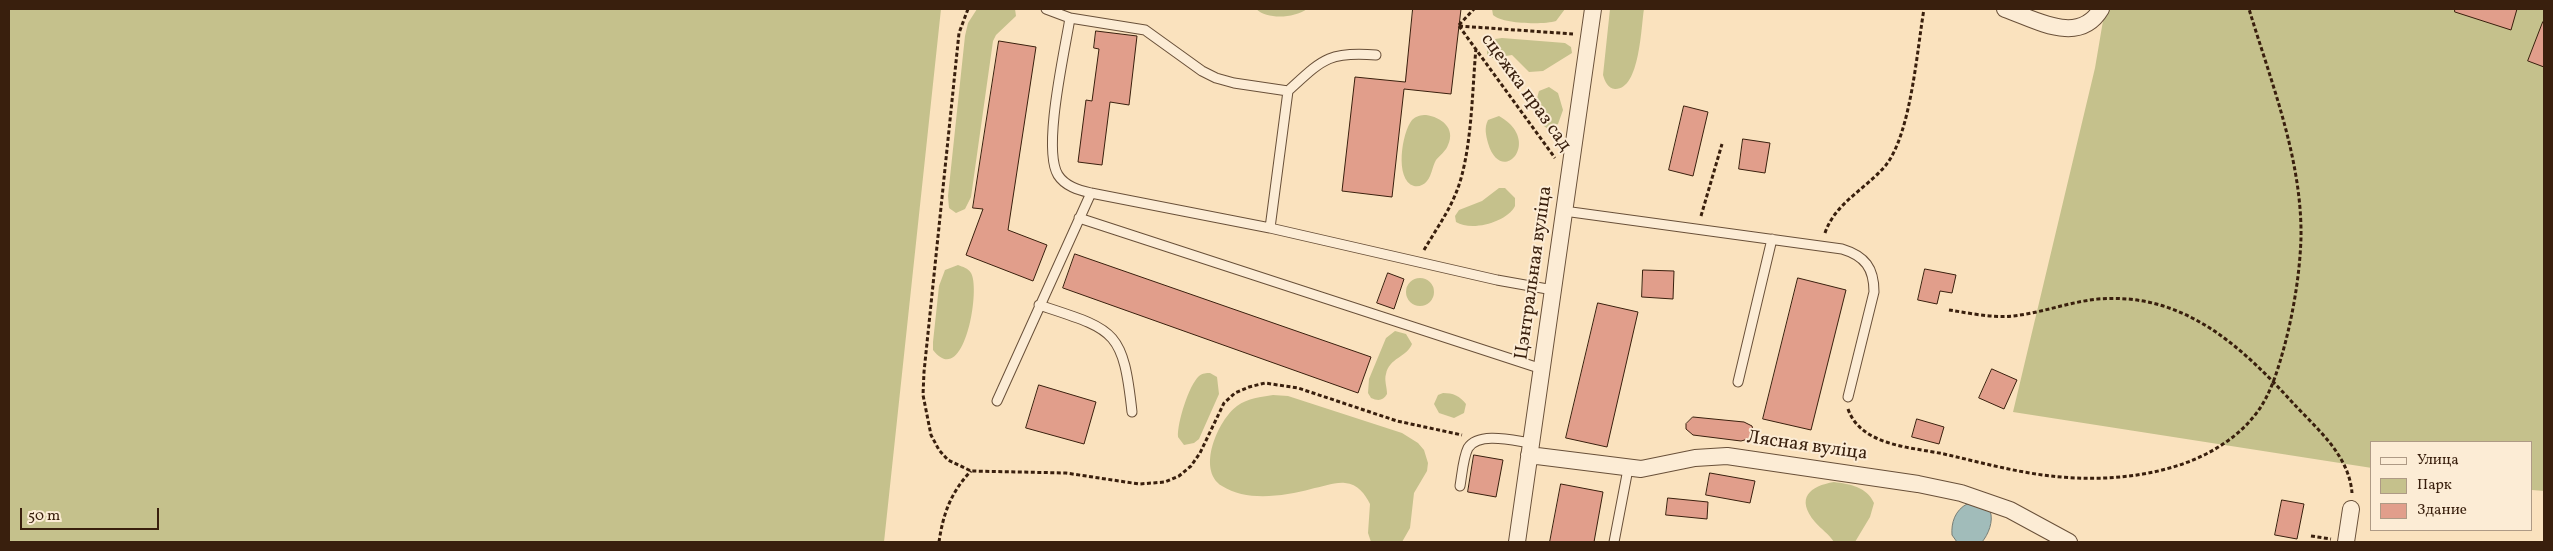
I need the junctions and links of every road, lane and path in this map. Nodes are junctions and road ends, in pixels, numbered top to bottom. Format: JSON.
{"nodes":[{"id":1,"x":968,"y":9,"type":"edge"},
{"id":2,"x":1046,"y":9,"type":"edge"},
{"id":3,"x":1474,"y":9,"type":"edge"},
{"id":4,"x":1592,"y":9,"type":"edge"},
{"id":5,"x":1924,"y":9,"type":"edge"},
{"id":6,"x":2005,"y":9,"type":"edge"},
{"id":7,"x":2102,"y":9,"type":"edge"},
{"id":8,"x":2249,"y":9,"type":"edge"},
{"id":9,"x":1070,"y":18,"type":"junction"},
{"id":10,"x":1459,"y":26,"type":"junction"},
{"id":11,"x":1589,"y":35,"type":"junction"},
{"id":12,"x":1476,"y":48,"type":"junction"},
{"id":13,"x":1376,"y":55,"type":"dead end"},
{"id":14,"x":1288,"y":91,"type":"junction"},
{"id":15,"x":1722,"y":144,"type":"dead end"},
{"id":16,"x":1569,"y":177,"type":"junction"},
{"id":17,"x":1091,"y":193,"type":"junction"},
{"id":18,"x":1564,"y":211,"type":"junction"},
{"id":19,"x":1079,"y":218,"type":"junction"},
{"id":20,"x":1270,"y":228,"type":"junction"},
{"id":21,"x":1698,"y":229,"type":"junction"},
{"id":22,"x":1772,"y":239,"type":"junction"},
{"id":23,"x":1823,"y":246,"type":"junction"},
{"id":24,"x":1417,"y":262,"type":"junction"},
{"id":25,"x":1553,"y":290,"type":"junction"},
{"id":26,"x":1039,"y":305,"type":"junction"},
{"id":27,"x":1949,"y":310,"type":"dead end"},
{"id":28,"x":1542,"y":369,"type":"junction"},
{"id":29,"x":1738,"y":382,"type":"dead end"},
{"id":30,"x":2274,"y":382,"type":"junction"},
{"id":31,"x":1848,"y":397,"type":"joint"},
{"id":32,"x":997,"y":401,"type":"dead end"},
{"id":33,"x":1132,"y":412,"type":"dead end"},
{"id":34,"x":1487,"y":439,"type":"junction"},
{"id":35,"x":1530,"y":449,"type":"junction"},
{"id":36,"x":1628,"y":469,"type":"junction"},
{"id":37,"x":971,"y":471,"type":"junction"},
{"id":38,"x":1460,"y":486,"type":"dead end"},
{"id":39,"x":2352,"y":509,"type":"joint"},
{"id":40,"x":939,"y":542,"type":"edge"},
{"id":41,"x":1517,"y":542,"type":"edge"},
{"id":42,"x":1614,"y":542,"type":"edge"},
{"id":43,"x":2069,"y":542,"type":"edge"},
{"id":44,"x":2346,"y":542,"type":"edge"}],
"edges":[{"from":1,"to":37,"type":"path"},
{"from":2,"to":9,"type":"lane"},
{"from":3,"to":10,"type":"path"},
{"from":4,"to":11,"type":"street","name":"Цэнтральная вуліца"},
{"from":5,"to":23,"type":"path"},
{"from":6,"to":7,"type":"street"},
{"from":8,"to":30,"type":"path"},
{"from":9,"to":14,"type":"lane"},
{"from":9,"to":17,"type":"lane"},
{"from":10,"to":11,"type":"path"},
{"from":10,"to":12,"type":"path","name":"сцежка праз сад"},
{"from":11,"to":16,"type":"street","name":"Цэнтральная вуліца"},
{"from":12,"to":16,"type":"path","name":"сцежка праз сад"},
{"from":12,"to":24,"type":"path"},
{"from":13,"to":14,"type":"lane"},
{"from":14,"to":20,"type":"lane"},
{"from":15,"to":21,"type":"path"},
{"from":16,"to":18,"type":"street","name":"Цэнтральная вуліца"},
{"from":17,"to":19,"type":"lane"},
{"from":17,"to":20,"type":"lane"},
{"from":18,"to":21,"type":"lane"},
{"from":18,"to":25,"type":"street","name":"Цэнтральная вуліца"},
{"from":19,"to":26,"type":"lane"},
{"from":19,"to":28,"type":"lane"},
{"from":20,"to":24,"type":"lane"},
{"from":21,"to":22,"type":"lane"},
{"from":22,"to":23,"type":"lane"},
{"from":22,"to":29,"type":"lane"},
{"from":23,"to":31,"type":"lane"},
{"from":24,"to":25,"type":"lane"},
{"from":25,"to":28,"type":"street","name":"Цэнтральная вуліца"},
{"from":26,"to":32,"type":"lane"},
{"from":26,"to":33,"type":"lane"},
{"from":27,"to":30,"type":"path"},
{"from":28,"to":35,"type":"street","name":"Цэнтральная вуліца"},
{"from":30,"to":31,"type":"path"},
{"from":30,"to":39,"type":"path"},
{"from":34,"to":35,"type":"lane"},
{"from":34,"to":37,"type":"path"},
{"from":34,"to":38,"type":"lane"},
{"from":35,"to":36,"type":"street","name":"Лясная вуліца"},
{"from":35,"to":41,"type":"street","name":"Цэнтральная вуліца"},
{"from":36,"to":42,"type":"lane"},
{"from":36,"to":43,"type":"street","name":"Лясная вуліца"},
{"from":37,"to":40,"type":"path"},
{"from":39,"to":44,"type":"street"}]}
